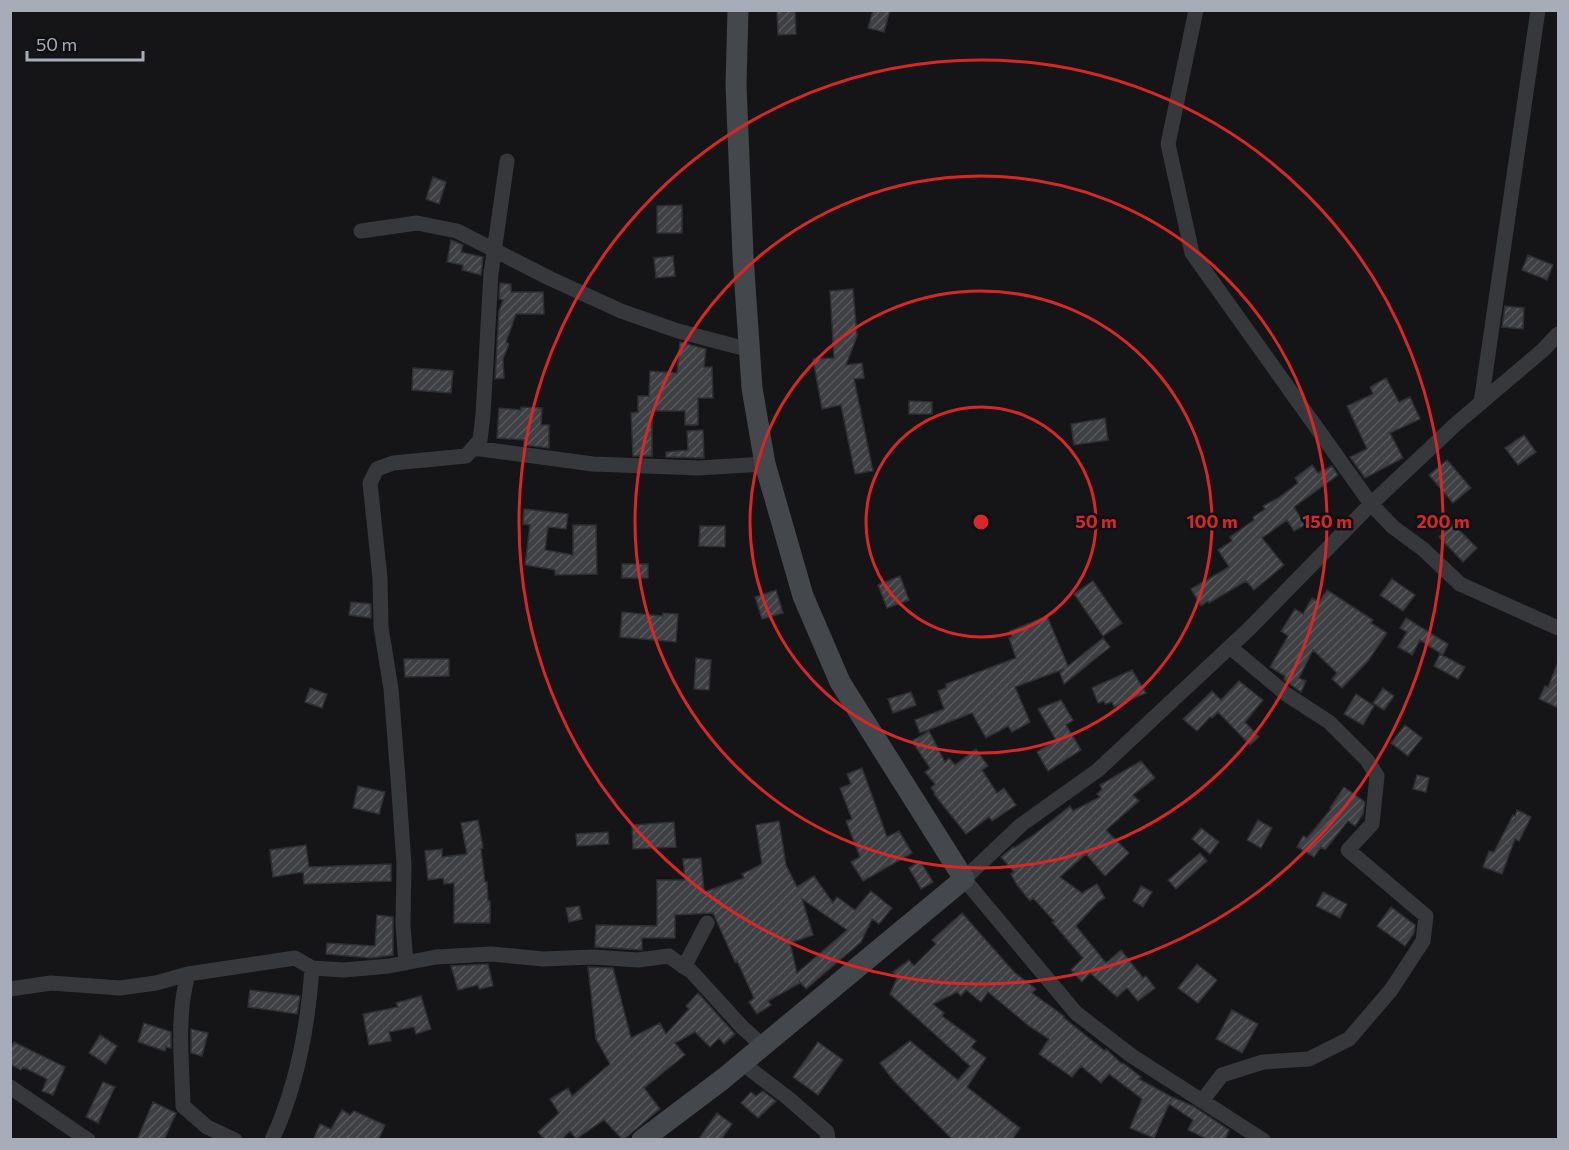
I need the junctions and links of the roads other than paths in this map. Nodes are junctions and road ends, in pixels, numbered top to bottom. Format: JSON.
{"nodes":[{"id":1,"x":738,"y":10,"type":"edge"},
{"id":2,"x":1196,"y":10,"type":"edge"},
{"id":3,"x":1538,"y":10,"type":"edge"},
{"id":4,"x":507,"y":161,"type":"dead end"},
{"id":5,"x":361,"y":231,"type":"dead end"},
{"id":6,"x":495,"y":251,"type":"junction"},
{"id":7,"x":1558,"y":334,"type":"edge"},
{"id":8,"x":750,"y":350,"type":"junction"},
{"id":9,"x":1480,"y":403,"type":"junction"},
{"id":10,"x":472,"y":448,"type":"junction"},
{"id":11,"x":765,"y":464,"type":"junction"},
{"id":12,"x":1371,"y":504,"type":"junction"},
{"id":13,"x":1558,"y":628,"type":"edge"},
{"id":14,"x":1230,"y":647,"type":"junction"},
{"id":15,"x":964,"y":879,"type":"junction"},
{"id":16,"x":707,"y":923,"type":"dead end"},
{"id":17,"x":406,"y":963,"type":"junction"},
{"id":18,"x":684,"y":967,"type":"junction"},
{"id":19,"x":312,"y":968,"type":"junction"},
{"id":20,"x":188,"y":974,"type":"junction"},
{"id":21,"x":10,"y":989,"type":"edge"},
{"id":22,"x":762,"y":1046,"type":"junction"},
{"id":23,"x":742,"y":1063,"type":"junction"},
{"id":24,"x":10,"y":1087,"type":"edge"},
{"id":25,"x":1202,"y":1101,"type":"junction"},
{"id":26,"x":1241,"y":1134,"type":"edge"},
{"id":27,"x":88,"y":1140,"type":"edge"},
{"id":28,"x":235,"y":1140,"type":"edge"},
{"id":29,"x":272,"y":1140,"type":"edge"},
{"id":30,"x":642,"y":1140,"type":"edge"},
{"id":31,"x":828,"y":1140,"type":"edge"},
{"id":32,"x":1263,"y":1140,"type":"edge"}],
"edges":[{"from":1,"to":8,"type":"street"},
{"from":2,"to":12,"type":"street"},
{"from":3,"to":9,"type":"street"},
{"from":4,"to":6,"type":"street"},
{"from":5,"to":6,"type":"street"},
{"from":6,"to":8,"type":"street"},
{"from":6,"to":10,"type":"street"},
{"from":7,"to":9,"type":"street"},
{"from":8,"to":11,"type":"street"},
{"from":9,"to":12,"type":"street"},
{"from":10,"to":11,"type":"street"},
{"from":10,"to":17,"type":"street"},
{"from":11,"to":15,"type":"street"},
{"from":12,"to":13,"type":"street"},
{"from":12,"to":14,"type":"street"},
{"from":14,"to":15,"type":"street"},
{"from":14,"to":25,"type":"street"},
{"from":15,"to":22,"type":"street"},
{"from":15,"to":25,"type":"street"},
{"from":16,"to":18,"type":"street"},
{"from":17,"to":18,"type":"street"},
{"from":17,"to":19,"type":"street"},
{"from":18,"to":22,"type":"street"},
{"from":19,"to":20,"type":"street"},
{"from":19,"to":29,"type":"street"},
{"from":20,"to":21,"type":"street"},
{"from":20,"to":28,"type":"street"},
{"from":22,"to":23,"type":"street"},
{"from":23,"to":30,"type":"street"},
{"from":23,"to":31,"type":"street"},
{"from":24,"to":27,"type":"street"},
{"from":25,"to":26,"type":"street"},
{"from":26,"to":32,"type":"street"}]}
